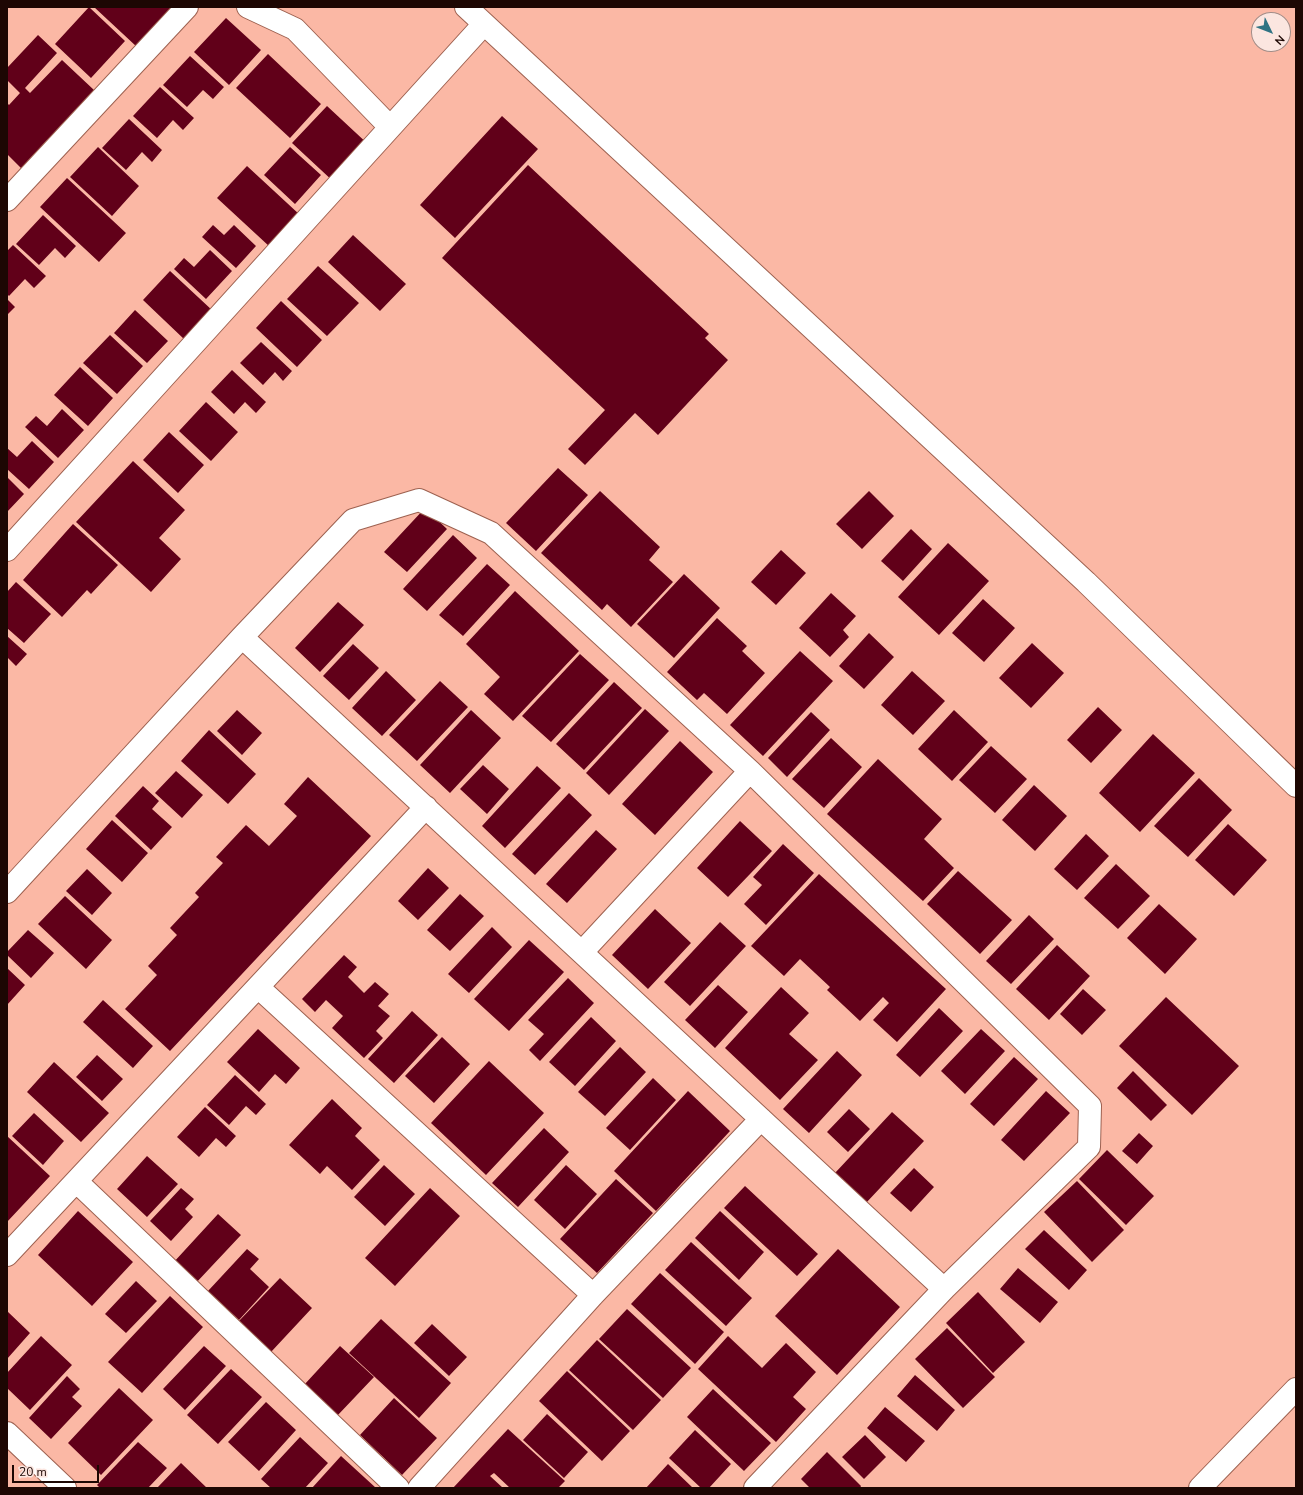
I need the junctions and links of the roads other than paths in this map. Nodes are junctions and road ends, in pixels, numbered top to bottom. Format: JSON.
{"nodes":[{"id":1,"x":187,"y":7,"type":"edge"},
{"id":2,"x":248,"y":7,"type":"edge"},
{"id":3,"x":466,"y":7,"type":"edge"},
{"id":4,"x":484,"y":24,"type":"junction"},
{"id":5,"x":390,"y":127,"type":"junction"},
{"id":6,"x":7,"y":200,"type":"edge"},
{"id":7,"x":7,"y":550,"type":"edge"},
{"id":8,"x":242,"y":636,"type":"junction"},
{"id":9,"x":750,"y":771,"type":"junction"},
{"id":10,"x":1296,"y":786,"type":"edge"},
{"id":11,"x":426,"y":807,"type":"junction"},
{"id":12,"x":7,"y":892,"type":"edge"},
{"id":13,"x":583,"y":951,"type":"junction"},
{"id":14,"x":258,"y":987,"type":"junction"},
{"id":15,"x":761,"y":1119,"type":"junction"},
{"id":16,"x":77,"y":1182,"type":"junction"},
{"id":17,"x":7,"y":1255,"type":"edge"},
{"id":18,"x":944,"y":1289,"type":"junction"},
{"id":19,"x":593,"y":1295,"type":"junction"},
{"id":20,"x":1296,"y":1389,"type":"edge"},
{"id":21,"x":7,"y":1433,"type":"edge"},
{"id":22,"x":64,"y":1488,"type":"edge"},
{"id":23,"x":398,"y":1488,"type":"edge"},
{"id":24,"x":419,"y":1488,"type":"edge"},
{"id":25,"x":755,"y":1488,"type":"edge"},
{"id":26,"x":1200,"y":1488,"type":"edge"}],
"edges":[{"from":1,"to":6,"type":"street"},
{"from":2,"to":5,"type":"street"},
{"from":3,"to":4,"type":"street"},
{"from":4,"to":5,"type":"street"},
{"from":4,"to":10,"type":"street"},
{"from":5,"to":7,"type":"street"},
{"from":8,"to":9,"type":"street"},
{"from":8,"to":11,"type":"street"},
{"from":8,"to":12,"type":"street"},
{"from":9,"to":13,"type":"street"},
{"from":9,"to":18,"type":"street"},
{"from":11,"to":13,"type":"street"},
{"from":11,"to":14,"type":"street"},
{"from":13,"to":15,"type":"street"},
{"from":14,"to":16,"type":"street"},
{"from":14,"to":19,"type":"street"},
{"from":15,"to":18,"type":"street"},
{"from":15,"to":19,"type":"street"},
{"from":16,"to":17,"type":"street"},
{"from":16,"to":23,"type":"street"},
{"from":18,"to":25,"type":"street"},
{"from":19,"to":24,"type":"street"},
{"from":20,"to":26,"type":"street"},
{"from":21,"to":22,"type":"street"}]}
